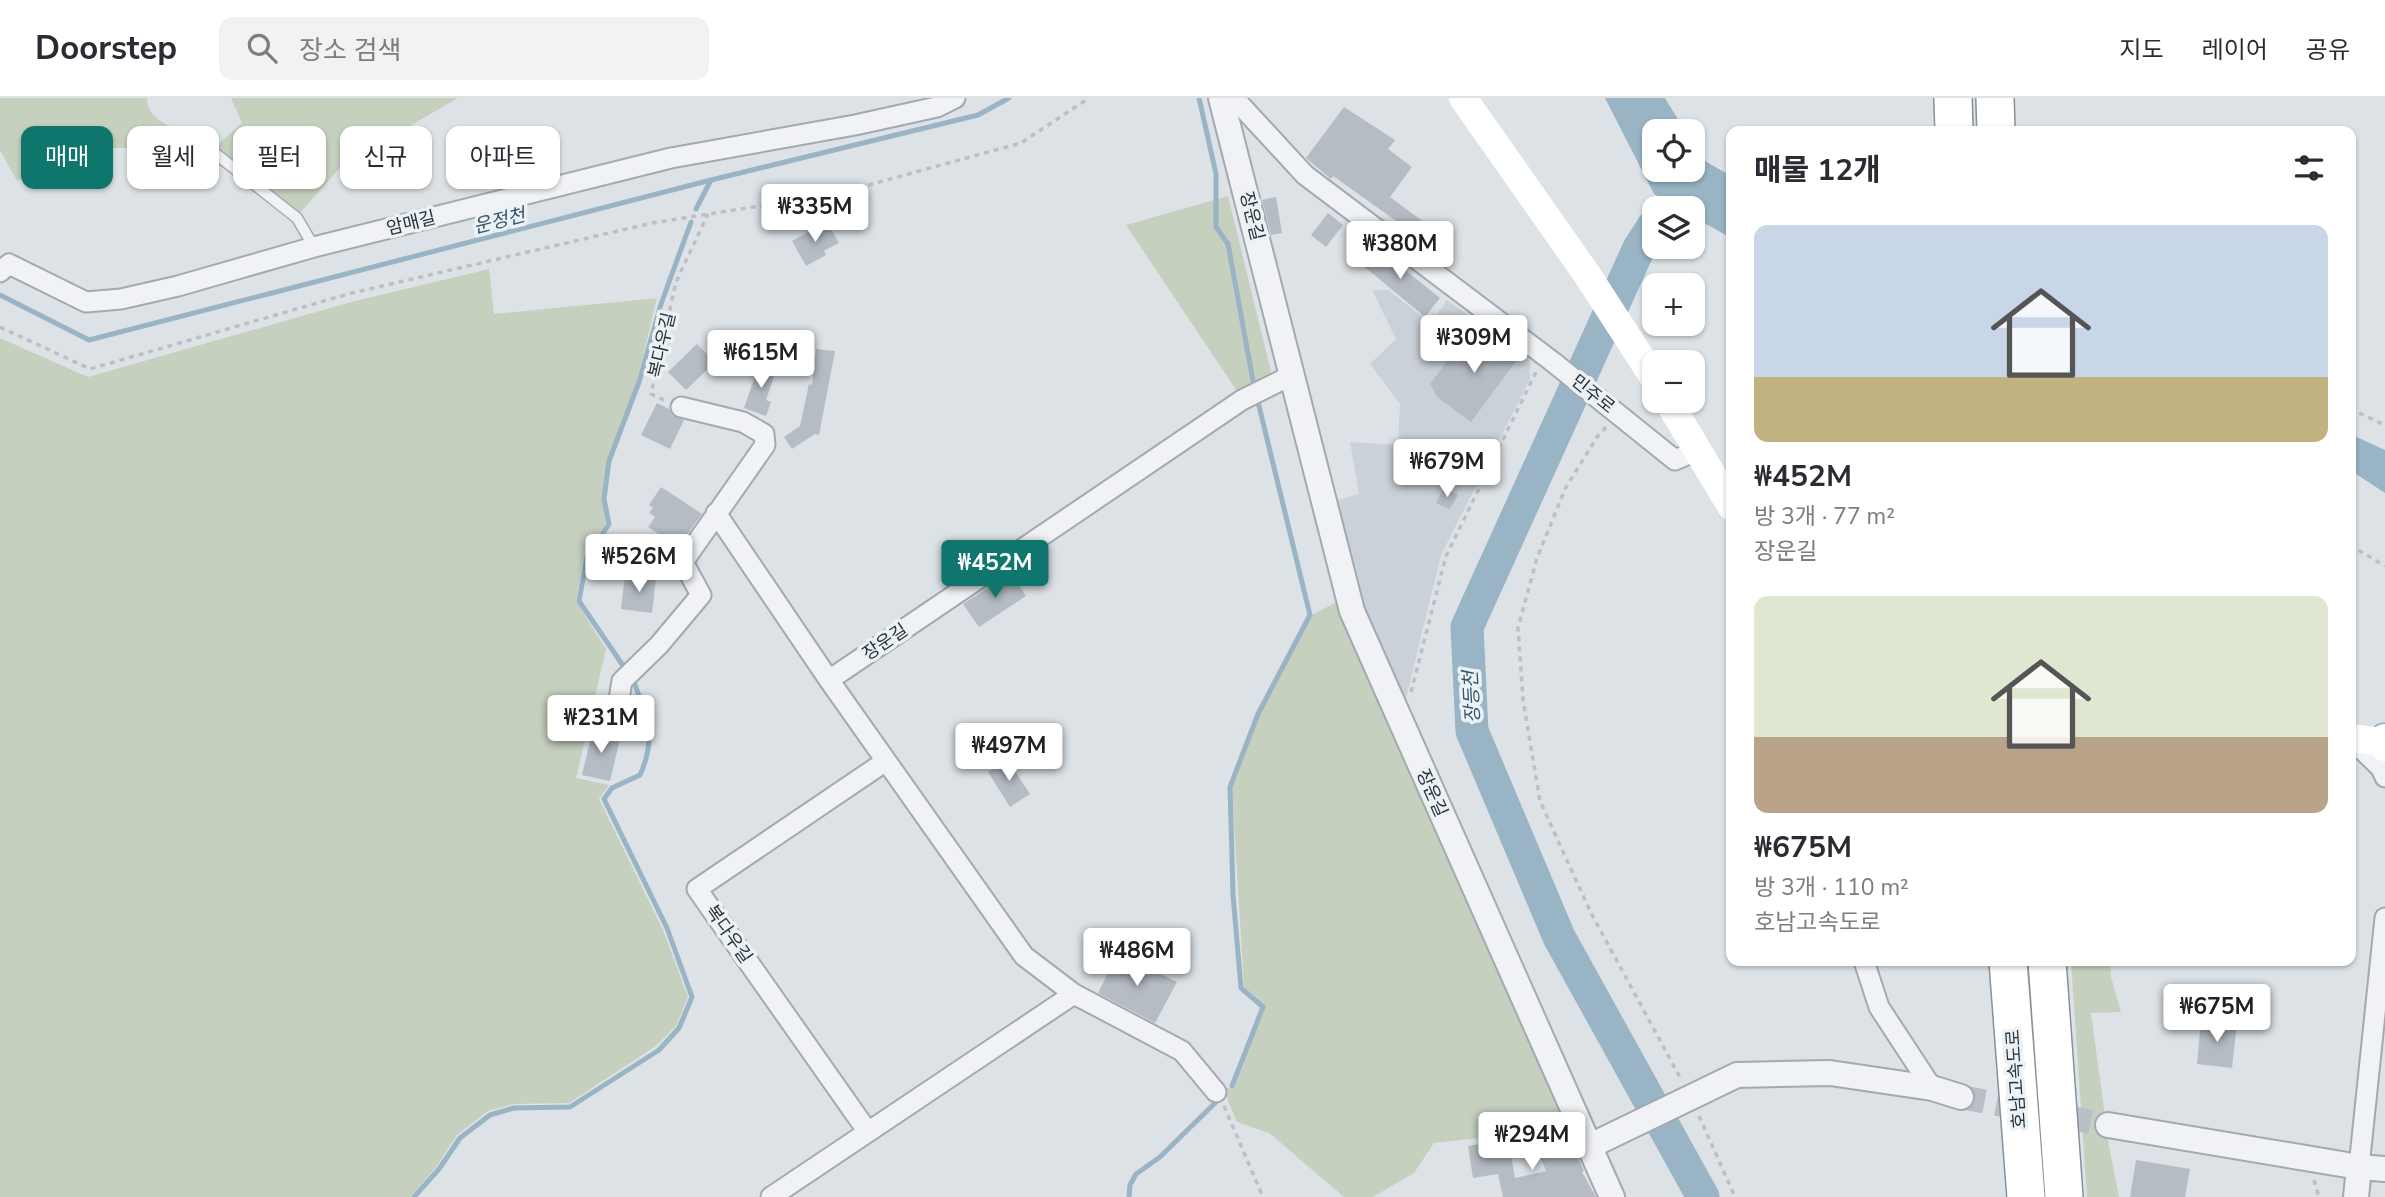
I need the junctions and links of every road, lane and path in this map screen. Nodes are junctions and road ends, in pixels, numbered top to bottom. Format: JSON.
{"nodes":[{"id":1,"x":955,"y":98,"type":"edge"},
{"id":2,"x":1089,"y":98,"type":"edge"},
{"id":3,"x":1221,"y":98,"type":"edge"},
{"id":4,"x":1234,"y":98,"type":"edge"},
{"id":5,"x":1463,"y":98,"type":"edge"},
{"id":6,"x":1953,"y":98,"type":"edge"},
{"id":7,"x":1995,"y":98,"type":"edge"},
{"id":8,"x":1954,"y":126,"type":"edge"},
{"id":9,"x":1996,"y":126,"type":"edge"},
{"id":10,"x":219,"y":156,"type":"edge"},
{"id":11,"x":708,"y":214,"type":"junction"},
{"id":12,"x":314,"y":247,"type":"junction"},
{"id":13,"x":3,"y":267,"type":"edge"},
{"id":14,"x":0,"y":327,"type":"edge"},
{"id":15,"x":1548,"y":358,"type":"junction"},
{"id":16,"x":1642,"y":360,"type":"edge"},
{"id":17,"x":1293,"y":375,"type":"junction"},
{"id":18,"x":681,"y":407,"type":"joint"},
{"id":19,"x":1613,"y":409,"type":"junction"},
{"id":20,"x":2356,"y":412,"type":"edge"},
{"id":21,"x":1675,"y":413,"type":"edge"},
{"id":22,"x":2385,"y":425,"type":"edge"},
{"id":23,"x":1698,"y":450,"type":"junction"},
{"id":24,"x":1726,"y":498,"type":"edge"},
{"id":25,"x":716,"y":513,"type":"junction"},
{"id":26,"x":2356,"y":549,"type":"edge"},
{"id":27,"x":2385,"y":566,"type":"edge"},
{"id":28,"x":829,"y":680,"type":"junction"},
{"id":29,"x":615,"y":723,"type":"dead end"},
{"id":30,"x":1401,"y":725,"type":"junction"},
{"id":31,"x":2356,"y":739,"type":"edge"},
{"id":32,"x":2384,"y":742,"type":"edge"},
{"id":33,"x":2356,"y":744,"type":"edge"},
{"id":34,"x":886,"y":761,"type":"junction"},
{"id":35,"x":2385,"y":777,"type":"edge"},
{"id":36,"x":2385,"y":919,"type":"edge"},
{"id":37,"x":1866,"y":966,"type":"edge"},
{"id":38,"x":2008,"y":966,"type":"edge"},
{"id":39,"x":2047,"y":966,"type":"edge"},
{"id":40,"x":1074,"y":993,"type":"junction"},
{"id":41,"x":1931,"y":1088,"type":"junction"},
{"id":42,"x":1216,"y":1092,"type":"joint"},
{"id":43,"x":1961,"y":1097,"type":"tunnel mouth"},
{"id":44,"x":1688,"y":1098,"type":"junction"},
{"id":45,"x":2108,"y":1125,"type":"tunnel mouth"},
{"id":46,"x":868,"y":1132,"type":"junction"},
{"id":47,"x":1590,"y":1146,"type":"junction"},
{"id":48,"x":2359,"y":1167,"type":"junction"},
{"id":49,"x":2385,"y":1169,"type":"edge"},
{"id":50,"x":771,"y":1197,"type":"edge"},
{"id":51,"x":1263,"y":1197,"type":"edge"},
{"id":52,"x":1612,"y":1197,"type":"edge"},
{"id":53,"x":1735,"y":1197,"type":"edge"},
{"id":54,"x":2026,"y":1197,"type":"edge"},
{"id":55,"x":2064,"y":1197,"type":"edge"},
{"id":56,"x":2356,"y":1197,"type":"edge"}],
"edges":[{"from":1,"to":12,"type":"street","name":"암매길"},
{"from":2,"to":11,"type":"path"},
{"from":3,"to":17,"type":"street","name":"장운길"},
{"from":4,"to":15,"type":"street","name":"민주로"},
{"from":5,"to":16,"type":"main road"},
{"from":6,"to":8,"type":"highway"},
{"from":7,"to":9,"type":"highway"},
{"from":10,"to":12,"type":"lane"},
{"from":11,"to":14,"type":"path"},
{"from":11,"to":18,"type":"path","name":"복다우길"},
{"from":12,"to":13,"type":"street","name":"암매길"},
{"from":15,"to":19,"type":"street","name":"민주로"},
{"from":15,"to":30,"type":"path"},
{"from":17,"to":28,"type":"street","name":"장운길"},
{"from":17,"to":30,"type":"street","name":"장운길"},
{"from":18,"to":25,"type":"street"},
{"from":19,"to":23,"type":"street","name":"민주로"},
{"from":19,"to":44,"type":"path"},
{"from":20,"to":22,"type":"path"},
{"from":21,"to":23,"type":"main road"},
{"from":23,"to":24,"type":"main road"},
{"from":25,"to":28,"type":"street"},
{"from":25,"to":29,"type":"street"},
{"from":26,"to":27,"type":"path"},
{"from":28,"to":34,"type":"street"},
{"from":30,"to":47,"type":"street","name":"장운길"},
{"from":31,"to":32,"type":"main road"},
{"from":33,"to":35,"type":"street"},
{"from":34,"to":40,"type":"street"},
{"from":34,"to":46,"type":"street","name":"복다우길"},
{"from":36,"to":48,"type":"street"},
{"from":37,"to":41,"type":"street"},
{"from":38,"to":54,"type":"highway","name":"호남고속도로"},
{"from":39,"to":55,"type":"highway"},
{"from":40,"to":42,"type":"street"},
{"from":40,"to":46,"type":"street"},
{"from":41,"to":43,"type":"street"},
{"from":41,"to":44,"type":"street"},
{"from":42,"to":51,"type":"path"},
{"from":44,"to":47,"type":"street"},
{"from":44,"to":53,"type":"path"},
{"from":45,"to":48,"type":"street"},
{"from":46,"to":50,"type":"street"},
{"from":47,"to":52,"type":"street","name":"장운길"},
{"from":48,"to":49,"type":"street"},
{"from":48,"to":56,"type":"street"}]}
